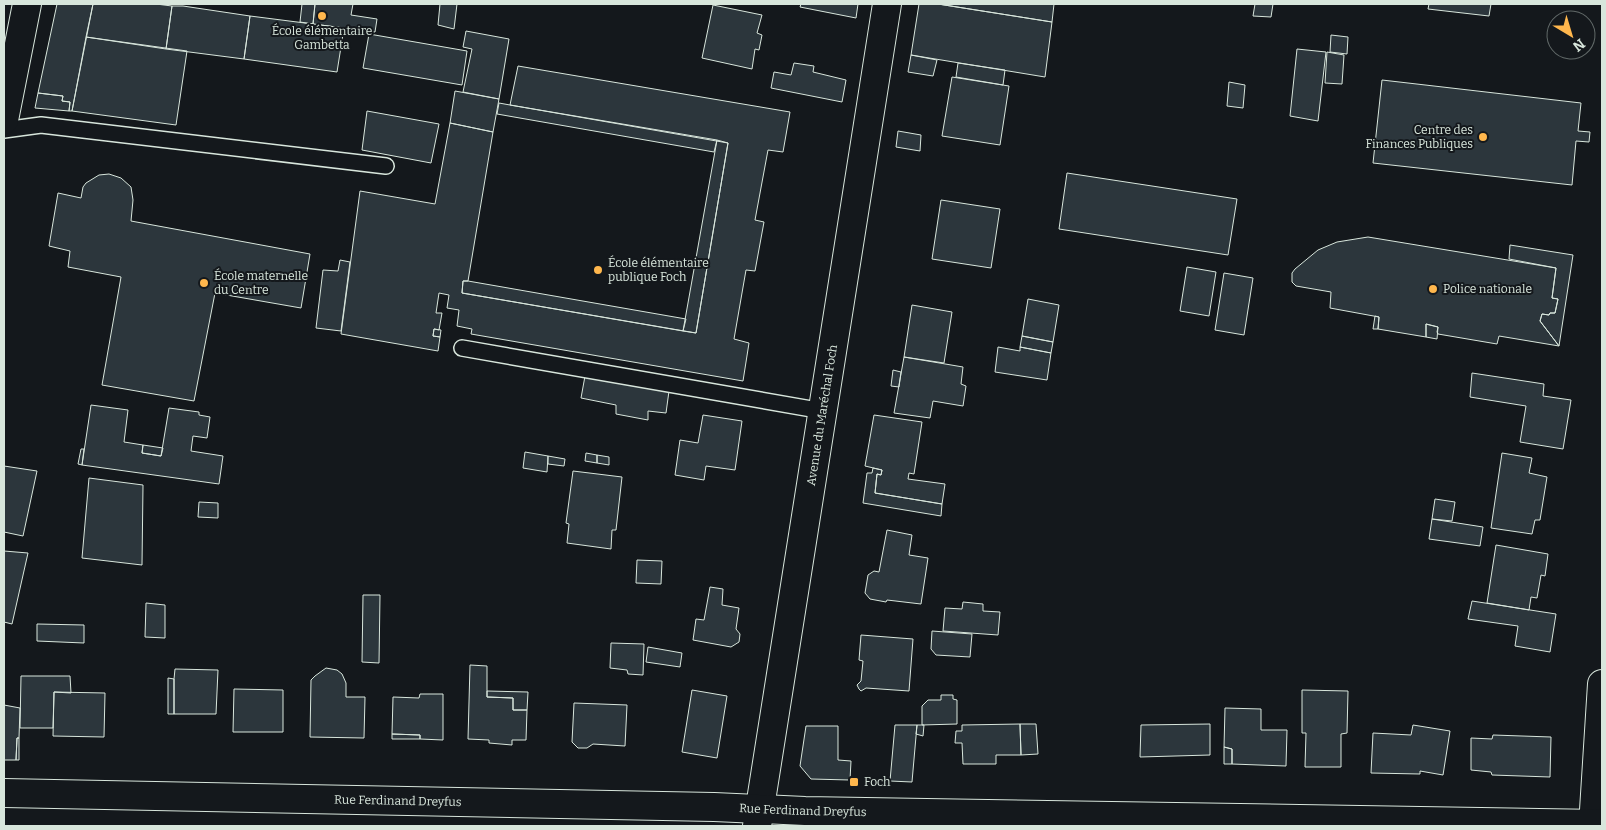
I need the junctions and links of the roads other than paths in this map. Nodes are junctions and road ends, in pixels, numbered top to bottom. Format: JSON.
{"nodes":[{"id":1,"x":27,"y":4,"type":"edge"},
{"id":2,"x":888,"y":4,"type":"edge"},
{"id":3,"x":4,"y":120,"type":"edge"},
{"id":4,"x":4,"y":130,"type":"edge"},
{"id":5,"x":386,"y":166,"type":"dead end"},
{"id":6,"x":462,"y":348,"type":"dead end"},
{"id":7,"x":822,"y":412,"type":"junction"},
{"id":8,"x":1602,"y":684,"type":"edge"},
{"id":9,"x":4,"y":793,"type":"edge"},
{"id":10,"x":758,"y":818,"type":"edge"},
{"id":11,"x":1596,"y":825,"type":"edge"}],
"edges":[{"from":1,"to":3,"type":"street"},
{"from":2,"to":7,"type":"street","name":"Avenue du Maréchal Foch"},
{"from":4,"to":5,"type":"lane"},
{"from":6,"to":7,"type":"lane"},
{"from":7,"to":10,"type":"street","name":"Avenue du Maréchal Foch"},
{"from":8,"to":11,"type":"street"},
{"from":9,"to":10,"type":"street","name":"Rue Ferdinand Dreyfus"},
{"from":10,"to":11,"type":"street","name":"Rue Ferdinand Dreyfus"}]}
